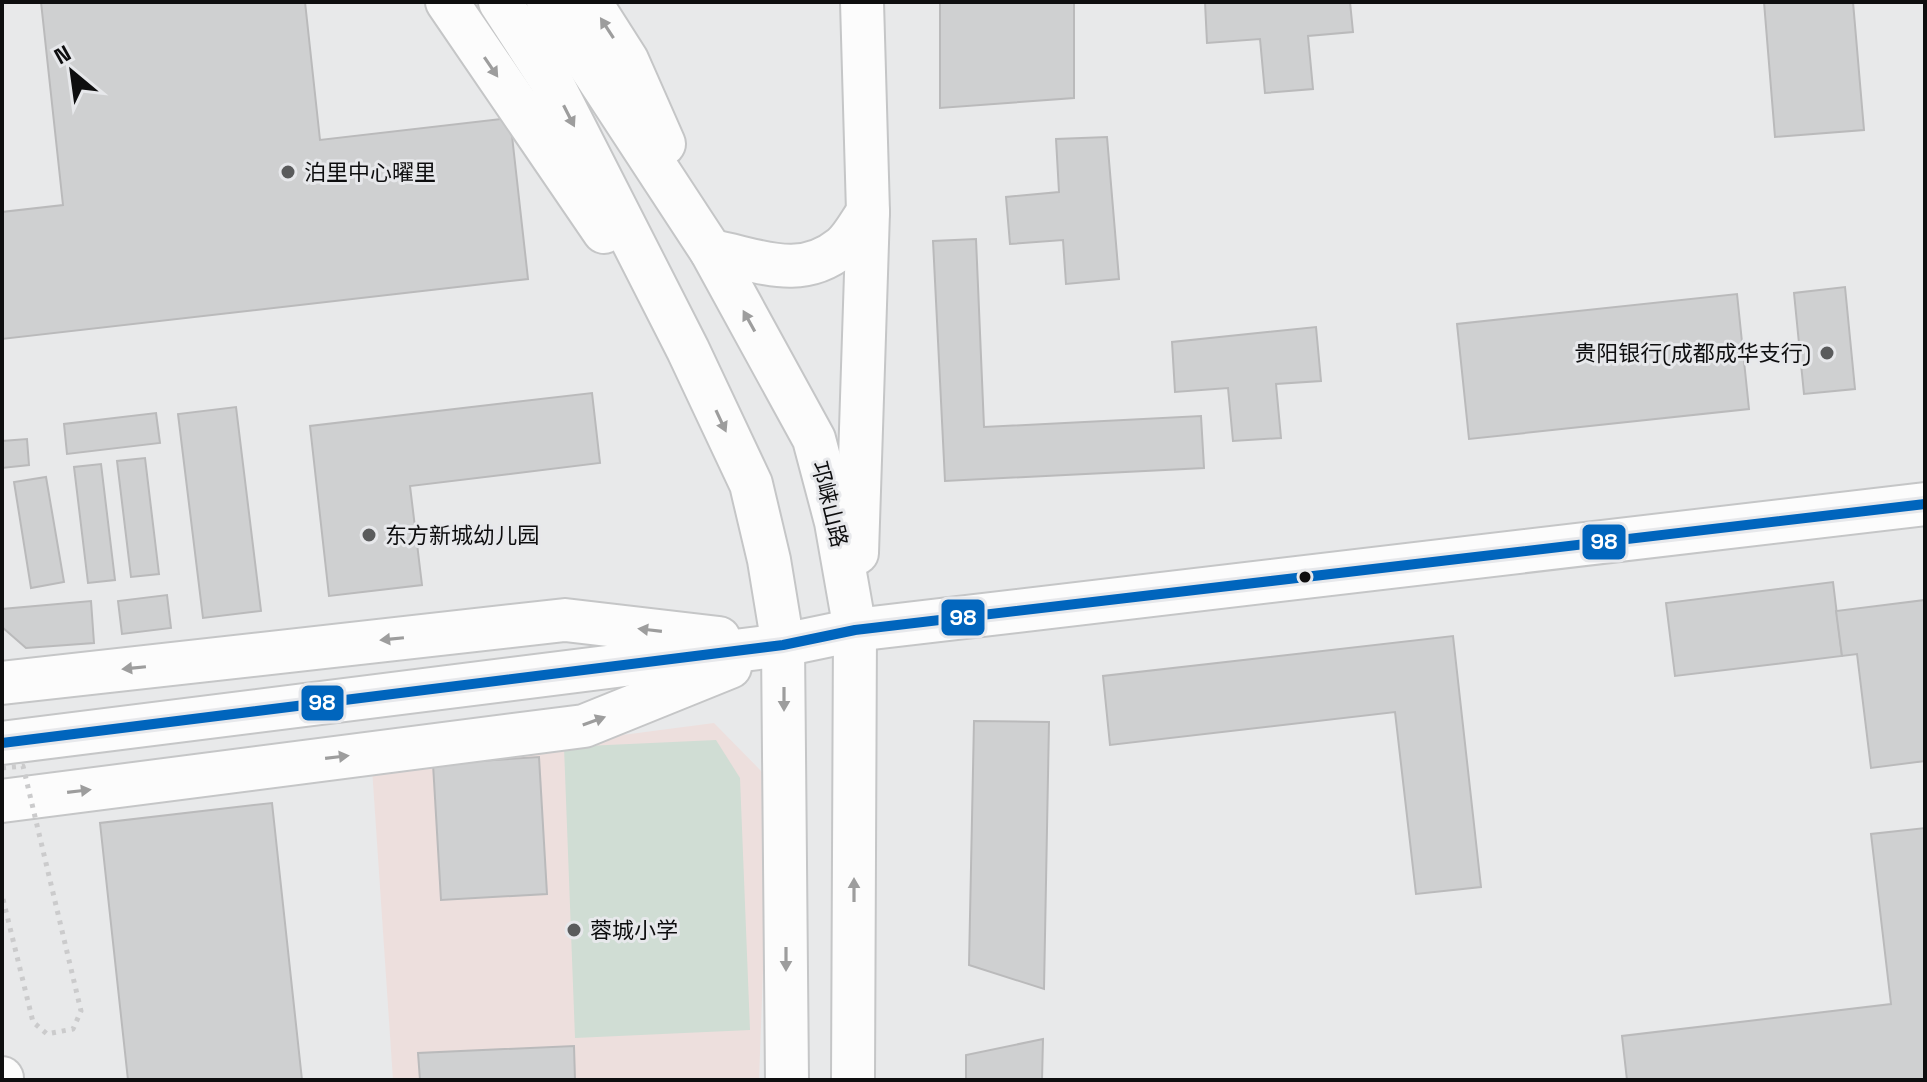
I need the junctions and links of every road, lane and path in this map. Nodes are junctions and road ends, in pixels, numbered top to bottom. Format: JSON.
{"nodes":[{"id":1,"x":447,"y":2,"type":"edge"},
{"id":2,"x":500,"y":2,"type":"edge"},
{"id":3,"x":548,"y":2,"type":"edge"},
{"id":4,"x":590,"y":2,"type":"edge"},
{"id":5,"x":862,"y":2,"type":"edge"},
{"id":6,"x":868,"y":212,"type":"junction"},
{"id":7,"x":711,"y":251,"type":"junction"},
{"id":8,"x":688,"y":350,"type":"junction"},
{"id":9,"x":1925,"y":504,"type":"edge"},
{"id":10,"x":855,"y":630,"type":"junction"},
{"id":11,"x":783,"y":645,"type":"junction"},
{"id":12,"x":2,"y":683,"type":"edge"},
{"id":13,"x":2,"y":743,"type":"edge"},
{"id":14,"x":2,"y":768,"type":"edge"},
{"id":15,"x":2,"y":801,"type":"edge"},
{"id":16,"x":2,"y":895,"type":"edge"},
{"id":17,"x":787,"y":1080,"type":"edge"},
{"id":18,"x":853,"y":1080,"type":"edge"}],
"edges":[{"from":1,"to":8,"type":"street","one_way":true},
{"from":2,"to":8,"type":"street","one_way":true},
{"from":3,"to":7,"type":"street","name":"邛崃山路"},
{"from":7,"to":4,"type":"street","one_way":true},
{"from":5,"to":6,"type":"street"},
{"from":6,"to":7,"type":"street"},
{"from":6,"to":10,"type":"street"},
{"from":10,"to":7,"type":"street","name":"邛崃山路","one_way":true},
{"from":8,"to":11,"type":"street","one_way":true},
{"from":9,"to":10,"type":"street"},
{"from":10,"to":11,"type":"street"},
{"from":18,"to":10,"type":"street","name":"邛崃山路","one_way":true},
{"from":11,"to":12,"type":"street","one_way":true},
{"from":11,"to":13,"type":"street"},
{"from":15,"to":11,"type":"street","one_way":true},
{"from":11,"to":17,"type":"street","one_way":true},
{"from":14,"to":16,"type":"path","bridge":true}]}
